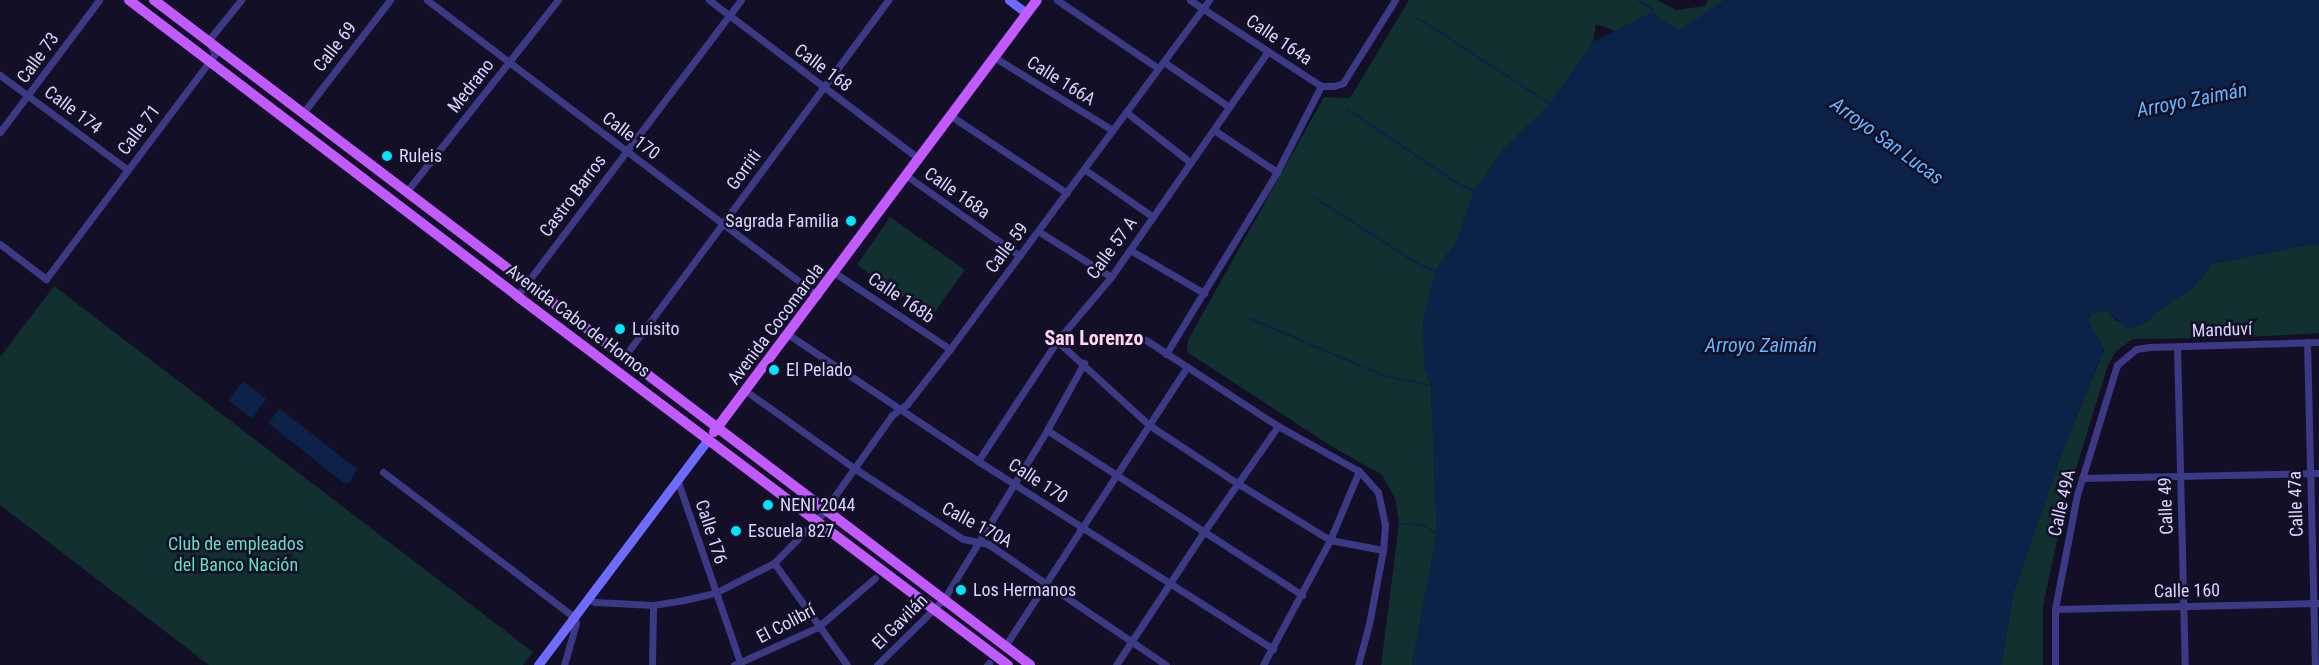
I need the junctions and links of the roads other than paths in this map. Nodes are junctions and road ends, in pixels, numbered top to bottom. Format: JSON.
{"nodes":[{"id":1,"x":99,"y":0,"type":"edge"},
{"id":2,"x":129,"y":0,"type":"edge"},
{"id":3,"x":154,"y":0,"type":"edge"},
{"id":4,"x":241,"y":0,"type":"edge"},
{"id":5,"x":390,"y":0,"type":"edge"},
{"id":6,"x":427,"y":0,"type":"edge"},
{"id":7,"x":558,"y":0,"type":"edge"},
{"id":8,"x":709,"y":0,"type":"edge"},
{"id":9,"x":741,"y":0,"type":"edge"},
{"id":10,"x":888,"y":0,"type":"edge"},
{"id":11,"x":1009,"y":0,"type":"edge"},
{"id":12,"x":1036,"y":0,"type":"edge"},
{"id":13,"x":1057,"y":0,"type":"edge"},
{"id":14,"x":1190,"y":0,"type":"edge"},
{"id":15,"x":1209,"y":0,"type":"edge"},
{"id":16,"x":1390,"y":2,"type":"edge"},
{"id":17,"x":1203,"y":8,"type":"junction"},
{"id":18,"x":1026,"y":14,"type":"junction"},
{"id":19,"x":729,"y":16,"type":"junction"},
{"id":20,"x":208,"y":41,"type":"junction"},
{"id":21,"x":1268,"y":51,"type":"junction"},
{"id":22,"x":994,"y":57,"type":"junction"},
{"id":23,"x":210,"y":61,"type":"junction"},
{"id":24,"x":509,"y":62,"type":"junction"},
{"id":25,"x":1164,"y":62,"type":"junction"},
{"id":26,"x":1158,"y":69,"type":"junction"},
{"id":27,"x":0,"y":75,"type":"edge"},
{"id":28,"x":1321,"y":86,"type":"junction"},
{"id":29,"x":824,"y":87,"type":"junction"},
{"id":30,"x":28,"y":96,"type":"junction"},
{"id":31,"x":1229,"y":107,"type":"junction"},
{"id":32,"x":1126,"y":112,"type":"junction"},
{"id":33,"x":303,"y":113,"type":"junction"},
{"id":34,"x":951,"y":116,"type":"junction"},
{"id":35,"x":1112,"y":130,"type":"junction"},
{"id":36,"x":1214,"y":130,"type":"junction"},
{"id":37,"x":0,"y":132,"type":"edge"},
{"id":38,"x":627,"y":151,"type":"junction"},
{"id":39,"x":919,"y":159,"type":"junction"},
{"id":40,"x":1190,"y":162,"type":"junction"},
{"id":41,"x":1083,"y":169,"type":"junction"},
{"id":42,"x":128,"y":170,"type":"junction"},
{"id":43,"x":1277,"y":172,"type":"junction"},
{"id":44,"x":907,"y":176,"type":"junction"},
{"id":45,"x":407,"y":191,"type":"junction"},
{"id":46,"x":1067,"y":193,"type":"junction"},
{"id":47,"x":1152,"y":217,"type":"junction"},
{"id":48,"x":723,"y":225,"type":"junction"},
{"id":49,"x":1038,"y":231,"type":"junction"},
{"id":50,"x":0,"y":244,"type":"edge"},
{"id":51,"x":1130,"y":250,"type":"junction"},
{"id":52,"x":1020,"y":256,"type":"junction"},
{"id":53,"x":835,"y":273,"type":"junction"},
{"id":54,"x":1111,"y":277,"type":"junction"},
{"id":55,"x":526,"y":282,"type":"junction"},
{"id":56,"x":1204,"y":293,"type":"junction"},
{"id":57,"x":516,"y":296,"type":"junction"},
{"id":58,"x":818,"y":296,"type":"junction"},
{"id":59,"x":789,"y":335,"type":"junction"},
{"id":60,"x":1146,"y":340,"type":"dead end"},
{"id":61,"x":1057,"y":341,"type":"junction"},
{"id":62,"x":2307,"y":342,"type":"junction"},
{"id":63,"x":2319,"y":342,"type":"edge"},
{"id":64,"x":2177,"y":347,"type":"junction"},
{"id":65,"x":950,"y":349,"type":"junction"},
{"id":66,"x":1166,"y":354,"type":"junction"},
{"id":67,"x":2127,"y":354,"type":"joint"},
{"id":68,"x":624,"y":357,"type":"junction"},
{"id":69,"x":1084,"y":363,"type":"junction"},
{"id":70,"x":1187,"y":367,"type":"junction"},
{"id":71,"x":746,"y":391,"type":"junction"},
{"id":72,"x":901,"y":409,"type":"junction"},
{"id":73,"x":1149,"y":425,"type":"junction"},
{"id":74,"x":1278,"y":426,"type":"junction"},
{"id":75,"x":717,"y":428,"type":"junction"},
{"id":76,"x":1047,"y":430,"type":"junction"},
{"id":77,"x":708,"y":439,"type":"junction"},
{"id":78,"x":978,"y":461,"type":"junction"},
{"id":79,"x":854,"y":468,"type":"junction"},
{"id":80,"x":1359,"y":471,"type":"junction"},
{"id":81,"x":383,"y":472,"type":"dead end"},
{"id":82,"x":2310,"y":473,"type":"junction"},
{"id":83,"x":2319,"y":473,"type":"edge"},
{"id":84,"x":1116,"y":475,"type":"junction"},
{"id":85,"x":2180,"y":476,"type":"junction"},
{"id":86,"x":2082,"y":478,"type":"junction"},
{"id":87,"x":677,"y":479,"type":"junction"},
{"id":88,"x":1237,"y":483,"type":"junction"},
{"id":89,"x":1014,"y":484,"type":"junction"},
{"id":90,"x":825,"y":510,"type":"junction"},
{"id":91,"x":816,"y":521,"type":"junction"},
{"id":92,"x":1082,"y":528,"type":"junction"},
{"id":93,"x":1205,"y":530,"type":"junction"},
{"id":94,"x":1330,"y":540,"type":"junction"},
{"id":95,"x":978,"y":542,"type":"junction"},
{"id":96,"x":1383,"y":550,"type":"junction"},
{"id":97,"x":774,"y":563,"type":"junction"},
{"id":98,"x":875,"y":578,"type":"dead end"},
{"id":99,"x":1046,"y":584,"type":"junction"},
{"id":100,"x":1169,"y":584,"type":"junction"},
{"id":101,"x":715,"y":593,"type":"junction"},
{"id":102,"x":1302,"y":595,"type":"junction"},
{"id":103,"x":587,"y":599,"type":"junction"},
{"id":104,"x":944,"y":599,"type":"junction"},
{"id":105,"x":2316,"y":603,"type":"edge"},
{"id":106,"x":653,"y":605,"type":"junction"},
{"id":107,"x":2184,"y":606,"type":"junction"},
{"id":108,"x":2055,"y":609,"type":"junction"},
{"id":109,"x":933,"y":610,"type":"junction"},
{"id":110,"x":574,"y":617,"type":"junction"},
{"id":111,"x":818,"y":627,"type":"junction"},
{"id":112,"x":1131,"y":642,"type":"junction"},
{"id":113,"x":1005,"y":646,"type":"junction"},
{"id":114,"x":1273,"y":649,"type":"junction"},
{"id":115,"x":538,"y":665,"type":"edge"},
{"id":116,"x":564,"y":665,"type":"edge"},
{"id":117,"x":651,"y":665,"type":"edge"},
{"id":118,"x":738,"y":665,"type":"edge"},
{"id":119,"x":847,"y":665,"type":"edge"},
{"id":120,"x":877,"y":665,"type":"edge"},
{"id":121,"x":1008,"y":665,"type":"edge"},
{"id":122,"x":1030,"y":665,"type":"edge"},
{"id":123,"x":1116,"y":665,"type":"edge"},
{"id":124,"x":1166,"y":665,"type":"edge"},
{"id":125,"x":1263,"y":665,"type":"edge"},
{"id":126,"x":1358,"y":665,"type":"edge"},
{"id":127,"x":2055,"y":665,"type":"edge"},
{"id":128,"x":2185,"y":665,"type":"edge"},
{"id":129,"x":2315,"y":665,"type":"edge"}],
"edges":[{"from":1,"to":30,"type":"street","name":"Calle 73"},
{"from":2,"to":23,"type":"main road","name":"Avenida Cabo de Hornos"},
{"from":3,"to":20,"type":"main road","name":"Avenida Cabo de Hornos"},
{"from":4,"to":20,"type":"street"},
{"from":5,"to":33,"type":"street","name":"Calle 69"},
{"from":6,"to":24,"type":"street","name":"Calle 170"},
{"from":7,"to":24,"type":"street","name":"Medrano"},
{"from":8,"to":19,"type":"street","name":"Calle 168"},
{"from":9,"to":19,"type":"street","name":"Castro Barros"},
{"from":10,"to":29,"type":"street","name":"Gorriti"},
{"from":11,"to":18,"type":"main road"},
{"from":12,"to":18,"type":"main road","name":"Avenida Cocomarola"},
{"from":13,"to":26,"type":"street"},
{"from":14,"to":17,"type":"street","name":"Calle 164a"},
{"from":15,"to":17,"type":"street","name":"Calle 59"},
{"from":16,"to":28,"type":"street"},
{"from":17,"to":21,"type":"street","name":"Calle 164a"},
{"from":17,"to":25,"type":"street","name":"Calle 59"},
{"from":18,"to":22,"type":"main road","name":"Avenida Cocomarola"},
{"from":19,"to":29,"type":"street","name":"Calle 168"},
{"from":19,"to":38,"type":"street","name":"Castro Barros"},
{"from":20,"to":23,"type":"street"},
{"from":20,"to":33,"type":"main road","name":"Avenida Cabo de Hornos"},
{"from":21,"to":28,"type":"street","name":"Calle 164a"},
{"from":21,"to":31,"type":"street","name":"Calle 57 A"},
{"from":22,"to":34,"type":"main road","name":"Avenida Cocomarola"},
{"from":22,"to":35,"type":"street","name":"Calle 166A"},
{"from":23,"to":42,"type":"street","name":"Calle 71"},
{"from":23,"to":57,"type":"main road","name":"Avenida Cabo de Hornos"},
{"from":24,"to":38,"type":"street","name":"Calle 170"},
{"from":24,"to":45,"type":"street","name":"Medrano"},
{"from":25,"to":26,"type":"street","name":"Calle 59"},
{"from":25,"to":31,"type":"street"},
{"from":26,"to":32,"type":"street","name":"Calle 59"},
{"from":27,"to":30,"type":"street","name":"Calle 174"},
{"from":28,"to":43,"type":"street"},
{"from":29,"to":39,"type":"street","name":"Calle 168"},
{"from":29,"to":48,"type":"street","name":"Gorriti"},
{"from":30,"to":37,"type":"street","name":"Calle 73"},
{"from":30,"to":42,"type":"street","name":"Calle 174"},
{"from":31,"to":36,"type":"street","name":"Calle 57 A"},
{"from":32,"to":35,"type":"street","name":"Calle 59"},
{"from":32,"to":40,"type":"street"},
{"from":33,"to":45,"type":"main road","name":"Avenida Cabo de Hornos"},
{"from":34,"to":39,"type":"main road","name":"Avenida Cocomarola"},
{"from":34,"to":46,"type":"street"},
{"from":35,"to":41,"type":"street","name":"Calle 59"},
{"from":36,"to":40,"type":"street","name":"Calle 57 A"},
{"from":36,"to":43,"type":"street"},
{"from":38,"to":48,"type":"street","name":"Calle 170"},
{"from":38,"to":55,"type":"street","name":"Castro Barros"},
{"from":39,"to":44,"type":"main road","name":"Avenida Cocomarola"},
{"from":40,"to":47,"type":"street","name":"Calle 57 A"},
{"from":41,"to":46,"type":"street","name":"Calle 59"},
{"from":41,"to":47,"type":"street"},
{"from":42,"to":50,"type":"street","name":"Calle 71"},
{"from":43,"to":56,"type":"street"},
{"from":44,"to":52,"type":"street","name":"Calle 168a"},
{"from":44,"to":53,"type":"main road","name":"Avenida Cocomarola"},
{"from":45,"to":55,"type":"main road","name":"Avenida Cabo de Hornos"},
{"from":46,"to":49,"type":"street","name":"Calle 59"},
{"from":47,"to":51,"type":"street","name":"Calle 57 A"},
{"from":48,"to":58,"type":"street","name":"Calle 170"},
{"from":48,"to":68,"type":"street","name":"Gorriti"},
{"from":49,"to":52,"type":"street","name":"Calle 59"},
{"from":49,"to":54,"type":"street"},
{"from":51,"to":54,"type":"street","name":"Calle 57 A"},
{"from":51,"to":56,"type":"street"},
{"from":52,"to":65,"type":"street","name":"Calle 59"},
{"from":53,"to":58,"type":"main road","name":"Avenida Cocomarola"},
{"from":53,"to":65,"type":"street","name":"Calle 168b"},
{"from":54,"to":61,"type":"street","name":"Calle 57 A"},
{"from":55,"to":57,"type":"street","name":"Castro Barros"},
{"from":55,"to":68,"type":"main road","name":"Avenida Cabo de Hornos"},
{"from":56,"to":66,"type":"street"},
{"from":57,"to":77,"type":"main road","name":"Avenida Cabo de Hornos"},
{"from":58,"to":59,"type":"main road","name":"Avenida Cocomarola"},
{"from":59,"to":71,"type":"main road","name":"Avenida Cocomarola"},
{"from":59,"to":72,"type":"street","name":"Calle 170"},
{"from":60,"to":66,"type":"street"},
{"from":61,"to":69,"type":"street"},
{"from":61,"to":78,"type":"street","name":"Calle 57 A"},
{"from":62,"to":63,"type":"street","name":"Manduví"},
{"from":62,"to":64,"type":"street","name":"Manduví"},
{"from":62,"to":82,"type":"street","name":"Calle 47a"},
{"from":64,"to":67,"type":"street","name":"Manduví"},
{"from":64,"to":85,"type":"street","name":"Calle 49"},
{"from":65,"to":72,"type":"street","name":"Calle 59"},
{"from":66,"to":70,"type":"street"},
{"from":67,"to":86,"type":"street","name":"Calle 49A"},
{"from":68,"to":75,"type":"main road","name":"Avenida Cabo de Hornos"},
{"from":69,"to":73,"type":"street"},
{"from":69,"to":76,"type":"street","name":"El Gavilán"},
{"from":70,"to":73,"type":"street"},
{"from":70,"to":74,"type":"street"},
{"from":71,"to":75,"type":"main road","name":"Avenida Cocomarola"},
{"from":71,"to":79,"type":"street","name":"Calle 170A"},
{"from":72,"to":78,"type":"street","name":"Calle 170"},
{"from":72,"to":79,"type":"street","name":"Calle 59"},
{"from":73,"to":84,"type":"street"},
{"from":73,"to":88,"type":"street"},
{"from":74,"to":80,"type":"street"},
{"from":74,"to":88,"type":"street"},
{"from":75,"to":77,"type":"main road","name":"Avenida Cocomarola"},
{"from":75,"to":90,"type":"main road","name":"Avenida Cabo de Hornos"},
{"from":76,"to":84,"type":"street"},
{"from":76,"to":89,"type":"street","name":"El Gavilán"},
{"from":77,"to":87,"type":"main road","name":"Avenida Cocomarola"},
{"from":77,"to":91,"type":"main road","name":"Avenida Cabo de Hornos"},
{"from":78,"to":89,"type":"street","name":"Calle 170"},
{"from":79,"to":90,"type":"street","name":"Calle 59"},
{"from":79,"to":95,"type":"street","name":"Calle 170A"},
{"from":80,"to":94,"type":"street"},
{"from":80,"to":96,"type":"street"},
{"from":81,"to":110,"type":"street"},
{"from":82,"to":83,"type":"street"},
{"from":82,"to":85,"type":"street"},
{"from":82,"to":105,"type":"street","name":"Calle 47a"},
{"from":84,"to":92,"type":"street"},
{"from":84,"to":93,"type":"street"},
{"from":85,"to":86,"type":"street"},
{"from":85,"to":107,"type":"street","name":"Calle 49"},
{"from":86,"to":108,"type":"street","name":"Calle 49A"},
{"from":87,"to":101,"type":"street","name":"Calle 176"},
{"from":87,"to":103,"type":"main road","name":"Avenida Cocomarola"},
{"from":88,"to":93,"type":"street"},
{"from":88,"to":94,"type":"street"},
{"from":89,"to":92,"type":"street","name":"Calle 170"},
{"from":89,"to":95,"type":"street","name":"El Gavilán"},
{"from":90,"to":91,"type":"street","name":"Calle 59"},
{"from":90,"to":104,"type":"main road","name":"Avenida Cabo de Hornos"},
{"from":91,"to":97,"type":"street","name":"Calle 59"},
{"from":91,"to":109,"type":"main road","name":"Avenida Cabo de Hornos"},
{"from":92,"to":99,"type":"street"},
{"from":92,"to":100,"type":"street","name":"Calle 170"},
{"from":93,"to":100,"type":"street"},
{"from":93,"to":102,"type":"street"},
{"from":94,"to":96,"type":"street"},
{"from":94,"to":102,"type":"street"},
{"from":95,"to":99,"type":"street","name":"Calle 170A"},
{"from":95,"to":104,"type":"street","name":"El Gavilán"},
{"from":96,"to":126,"type":"street"},
{"from":97,"to":101,"type":"street","name":"Calle 59"},
{"from":97,"to":111,"type":"street"},
{"from":98,"to":111,"type":"street","name":"El Colibrí"},
{"from":99,"to":112,"type":"street","name":"Calle 170A"},
{"from":99,"to":113,"type":"street"},
{"from":100,"to":112,"type":"street"},
{"from":100,"to":114,"type":"street","name":"Calle 170"},
{"from":101,"to":106,"type":"street","name":"Calle 59"},
{"from":101,"to":118,"type":"street","name":"Calle 176"},
{"from":102,"to":114,"type":"street"},
{"from":103,"to":106,"type":"street","name":"Calle 59"},
{"from":103,"to":110,"type":"main road","name":"Avenida Cocomarola"},
{"from":104,"to":109,"type":"street","name":"El Gavilán"},
{"from":104,"to":113,"type":"main road","name":"Avenida Cabo de Hornos"},
{"from":105,"to":107,"type":"street","name":"Calle 160"},
{"from":105,"to":129,"type":"street","name":"Calle 47a"},
{"from":106,"to":117,"type":"street"},
{"from":107,"to":108,"type":"street","name":"Calle 160"},
{"from":107,"to":128,"type":"street","name":"Calle 49"},
{"from":108,"to":127,"type":"street","name":"Calle 49A"},
{"from":109,"to":120,"type":"street","name":"El Gavilán"},
{"from":109,"to":121,"type":"main road","name":"Avenida Cabo de Hornos"},
{"from":110,"to":115,"type":"main road","name":"Avenida Cocomarola"},
{"from":110,"to":116,"type":"street"},
{"from":111,"to":118,"type":"street","name":"El Colibrí"},
{"from":111,"to":119,"type":"street"},
{"from":112,"to":123,"type":"street"},
{"from":112,"to":124,"type":"street","name":"Calle 170A"},
{"from":113,"to":122,"type":"main road","name":"Avenida Cabo de Hornos"},
{"from":114,"to":125,"type":"street"}]}
